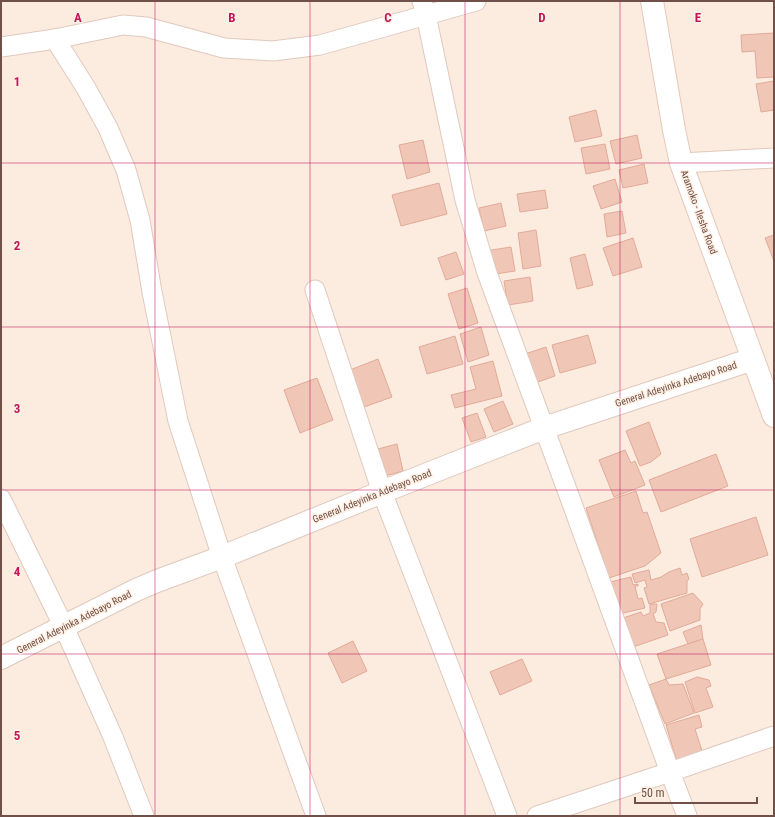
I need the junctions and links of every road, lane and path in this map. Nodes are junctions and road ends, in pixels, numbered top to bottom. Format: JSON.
{"nodes":[{"id":1,"x":476,"y":1,"type":"edge"},
{"id":2,"x":652,"y":1,"type":"edge"},
{"id":3,"x":424,"y":8,"type":"edge"},
{"id":4,"x":55,"y":39,"type":"junction"},
{"id":5,"x":1,"y":46,"type":"edge"},
{"id":6,"x":774,"y":158,"type":"edge"},
{"id":7,"x":681,"y":163,"type":"junction"},
{"id":8,"x":315,"y":290,"type":"dead end"},
{"id":9,"x":753,"y":359,"type":"junction"},
{"id":10,"x":774,"y":416,"type":"edge"},
{"id":11,"x":544,"y":428,"type":"junction"},
{"id":12,"x":382,"y":492,"type":"junction"},
{"id":13,"x":1,"y":499,"type":"edge"},
{"id":14,"x":222,"y":557,"type":"junction"},
{"id":15,"x":64,"y":627,"type":"junction"},
{"id":16,"x":1,"y":658,"type":"edge"},
{"id":17,"x":774,"y":736,"type":"edge"},
{"id":18,"x":670,"y":772,"type":"junction"},
{"id":19,"x":144,"y":816,"type":"edge"},
{"id":20,"x":316,"y":816,"type":"edge"},
{"id":21,"x":507,"y":816,"type":"edge"},
{"id":22,"x":537,"y":816,"type":"edge"},
{"id":23,"x":687,"y":816,"type":"edge"}],
"edges":[{"from":1,"to":3,"type":"street"},
{"from":2,"to":7,"type":"street","name":"Aramoko - Ilesha Road"},
{"from":3,"to":4,"type":"street"},
{"from":3,"to":11,"type":"street"},
{"from":4,"to":5,"type":"street"},
{"from":4,"to":14,"type":"street"},
{"from":6,"to":7,"type":"street"},
{"from":7,"to":9,"type":"street","name":"Aramoko - Ilesha Road"},
{"from":8,"to":12,"type":"street"},
{"from":9,"to":10,"type":"street","name":"Aramoko - Ilesha Road"},
{"from":9,"to":11,"type":"street","name":"General Adeyinka Adebayo Road"},
{"from":11,"to":12,"type":"street","name":"General Adeyinka Adebayo Road"},
{"from":11,"to":18,"type":"street"},
{"from":12,"to":14,"type":"street","name":"General Adeyinka Adebayo Road"},
{"from":12,"to":21,"type":"street"},
{"from":13,"to":15,"type":"street"},
{"from":14,"to":15,"type":"street","name":"General Adeyinka Adebayo Road"},
{"from":14,"to":20,"type":"street"},
{"from":15,"to":16,"type":"street","name":"General Adeyinka Adebayo Road"},
{"from":15,"to":19,"type":"street"},
{"from":17,"to":18,"type":"street"},
{"from":18,"to":22,"type":"street"},
{"from":18,"to":23,"type":"street"}]}
